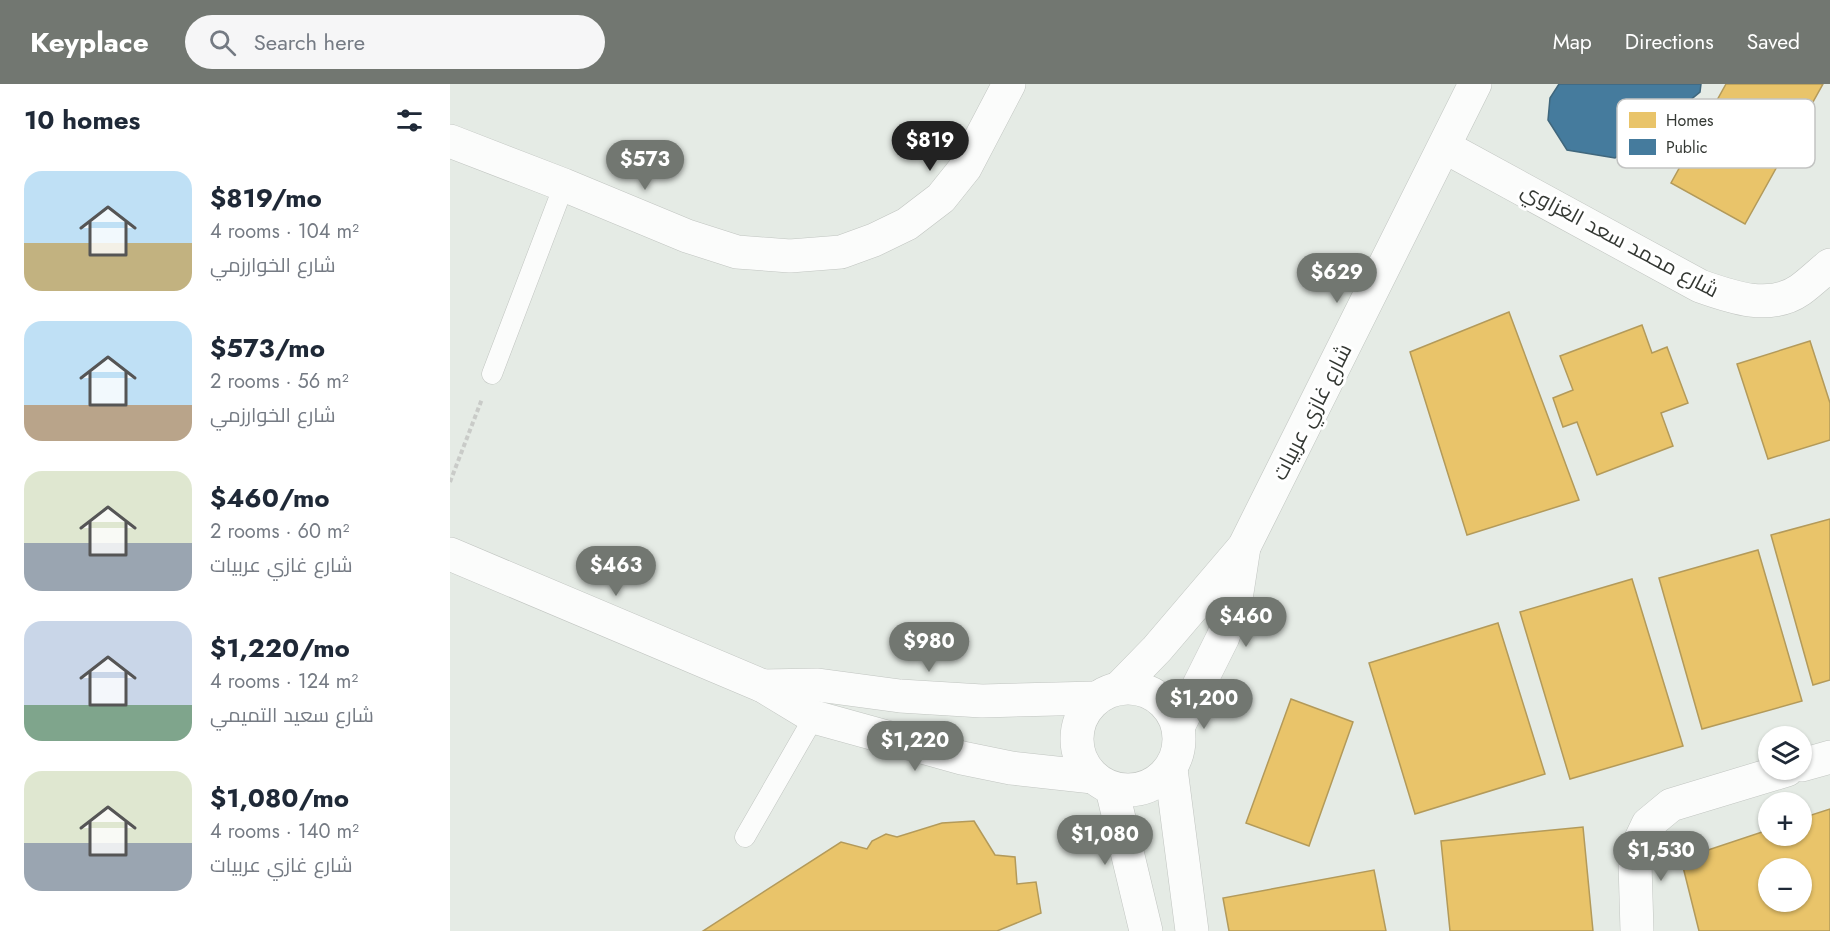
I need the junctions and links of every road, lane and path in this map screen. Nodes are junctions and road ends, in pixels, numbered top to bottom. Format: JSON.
{"nodes":[{"id":1,"x":1009,"y":84,"type":"edge"},
{"id":2,"x":1475,"y":84,"type":"edge"},
{"id":3,"x":450,"y":141,"type":"edge"},
{"id":4,"x":1444,"y":147,"type":"junction"},
{"id":5,"x":564,"y":185,"type":"junction"},
{"id":6,"x":1830,"y":265,"type":"edge"},
{"id":7,"x":492,"y":374,"type":"joint"},
{"id":8,"x":450,"y":482,"type":"edge"},
{"id":9,"x":1244,"y":547,"type":"junction"},
{"id":10,"x":450,"y":554,"type":"edge"},
{"id":11,"x":763,"y":686,"type":"junction"},
{"id":12,"x":1108,"y":693,"type":"junction"},
{"id":13,"x":814,"y":717,"type":"junction"},
{"id":14,"x":1179,"y":725,"type":"junction"},
{"id":15,"x":1830,"y":757,"type":"edge"},
{"id":16,"x":1812,"y":762,"type":"edge"},
{"id":17,"x":1171,"y":769,"type":"junction"},
{"id":18,"x":1758,"y":779,"type":"edge"},
{"id":19,"x":1102,"y":783,"type":"junction"},
{"id":20,"x":745,"y":837,"type":"dead end"},
{"id":21,"x":1146,"y":931,"type":"edge"},
{"id":22,"x":1192,"y":931,"type":"edge"},
{"id":23,"x":1637,"y":931,"type":"edge"}],
"edges":[{"from":1,"to":5,"type":"street"},
{"from":2,"to":4,"type":"street","name":"شارع غازي عربيات"},
{"from":3,"to":5,"type":"street"},
{"from":4,"to":6,"type":"street","name":"شارع محمد سعد الغزاوي"},
{"from":4,"to":9,"type":"street","name":"شارع غازي عربيات"},
{"from":5,"to":7,"type":"lane"},
{"from":7,"to":8,"type":"path"},
{"from":9,"to":12,"type":"street","name":"شارع غازي عربيات"},
{"from":9,"to":14,"type":"street","name":"شارع غازي عربيات"},
{"from":10,"to":11,"type":"street"},
{"from":11,"to":12,"type":"street"},
{"from":11,"to":13,"type":"street"},
{"from":12,"to":14,"type":"street"},
{"from":12,"to":19,"type":"street"},
{"from":13,"to":19,"type":"street"},
{"from":13,"to":20,"type":"lane"},
{"from":14,"to":17,"type":"street"},
{"from":15,"to":16,"type":"street"},
{"from":17,"to":19,"type":"street"},
{"from":17,"to":22,"type":"street"},
{"from":18,"to":23,"type":"street"},
{"from":19,"to":21,"type":"street"}]}
